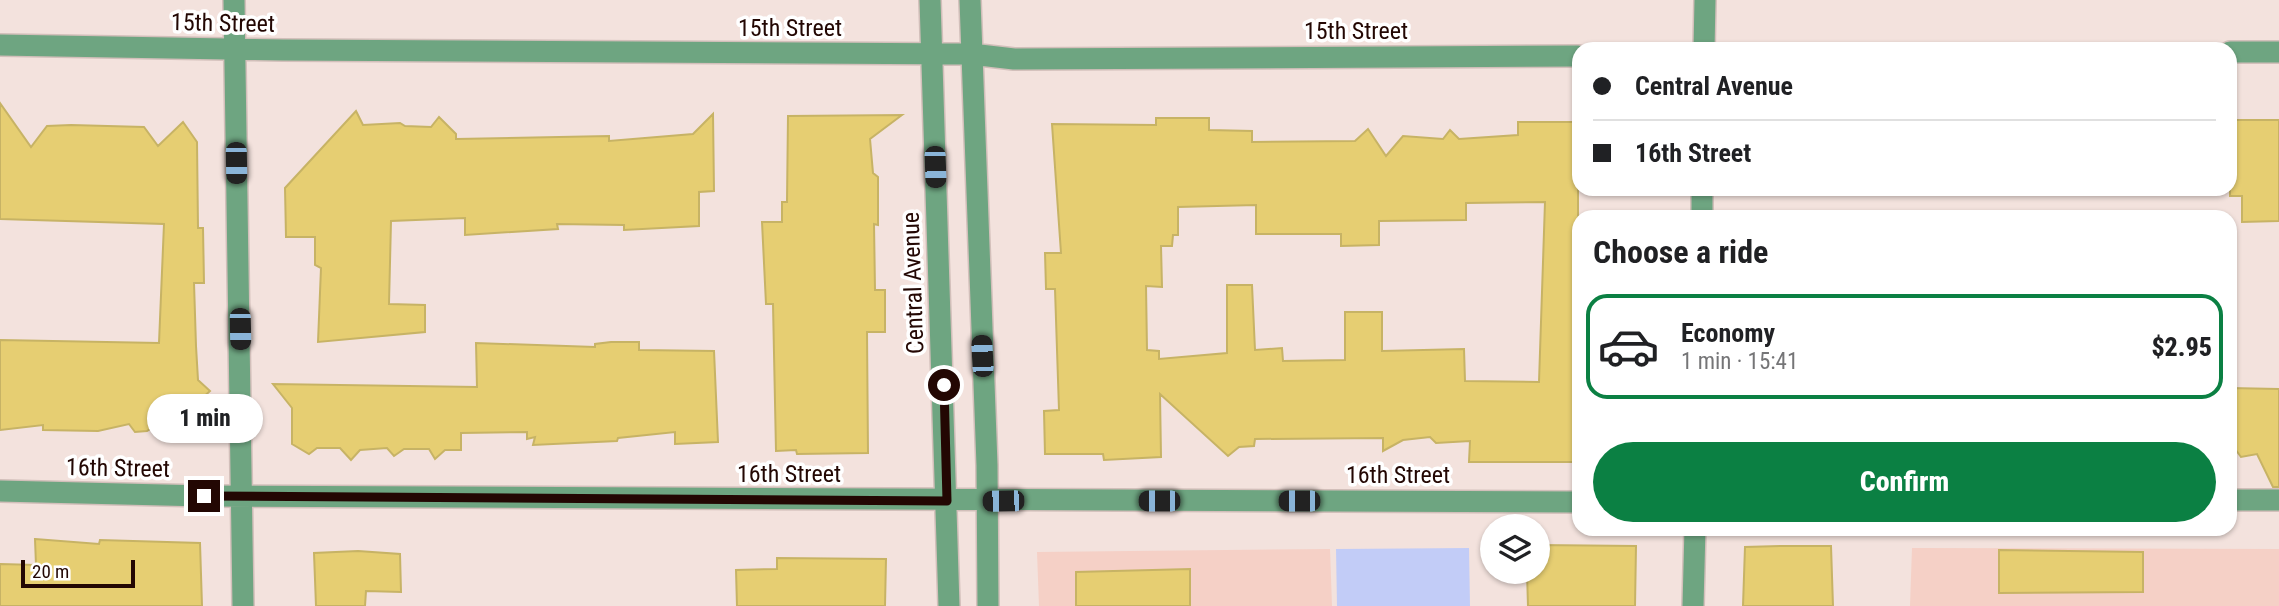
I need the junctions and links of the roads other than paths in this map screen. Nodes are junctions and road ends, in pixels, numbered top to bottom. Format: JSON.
{"nodes":[{"id":1,"x":234,"y":0,"type":"edge"},
{"id":2,"x":930,"y":0,"type":"edge"},
{"id":3,"x":970,"y":0,"type":"edge"},
{"id":4,"x":1705,"y":0,"type":"edge"},
{"id":5,"x":1704,"y":42,"type":"edge"},
{"id":6,"x":0,"y":45,"type":"edge"},
{"id":7,"x":233,"y":50,"type":"junction"},
{"id":8,"x":2237,"y":52,"type":"edge"},
{"id":9,"x":2279,"y":52,"type":"edge"},
{"id":10,"x":971,"y":54,"type":"junction"},
{"id":11,"x":931,"y":55,"type":"junction"},
{"id":12,"x":1572,"y":56,"type":"edge"},
{"id":13,"x":0,"y":491,"type":"edge"},
{"id":14,"x":243,"y":496,"type":"junction"},
{"id":15,"x":2237,"y":500,"type":"edge"},
{"id":16,"x":2279,"y":500,"type":"edge"},
{"id":17,"x":947,"y":501,"type":"junction"},
{"id":18,"x":987,"y":501,"type":"junction"},
{"id":19,"x":1572,"y":502,"type":"edge"},
{"id":20,"x":1695,"y":536,"type":"edge"},
{"id":21,"x":243,"y":606,"type":"edge"},
{"id":22,"x":949,"y":606,"type":"edge"},
{"id":23,"x":988,"y":606,"type":"edge"},
{"id":24,"x":1693,"y":606,"type":"edge"}],
"edges":[{"from":1,"to":7,"type":"street"},
{"from":2,"to":11,"type":"street","name":"Central Avenue"},
{"from":3,"to":10,"type":"street"},
{"from":4,"to":5,"type":"street"},
{"from":6,"to":7,"type":"street","name":"15th Street"},
{"from":7,"to":11,"type":"street","name":"15th Street"},
{"from":7,"to":14,"type":"street"},
{"from":8,"to":9,"type":"street"},
{"from":10,"to":11,"type":"street","name":"15th Street"},
{"from":10,"to":12,"type":"street","name":"15th Street"},
{"from":10,"to":18,"type":"street"},
{"from":11,"to":17,"type":"street","name":"Central Avenue"},
{"from":13,"to":14,"type":"street","name":"16th Street"},
{"from":14,"to":17,"type":"street","name":"16th Street"},
{"from":14,"to":21,"type":"street"},
{"from":15,"to":16,"type":"street"},
{"from":17,"to":18,"type":"street","name":"16th Street"},
{"from":17,"to":22,"type":"street","name":"Central Avenue"},
{"from":18,"to":19,"type":"street","name":"16th Street"},
{"from":18,"to":23,"type":"street"},
{"from":20,"to":24,"type":"street"}]}
